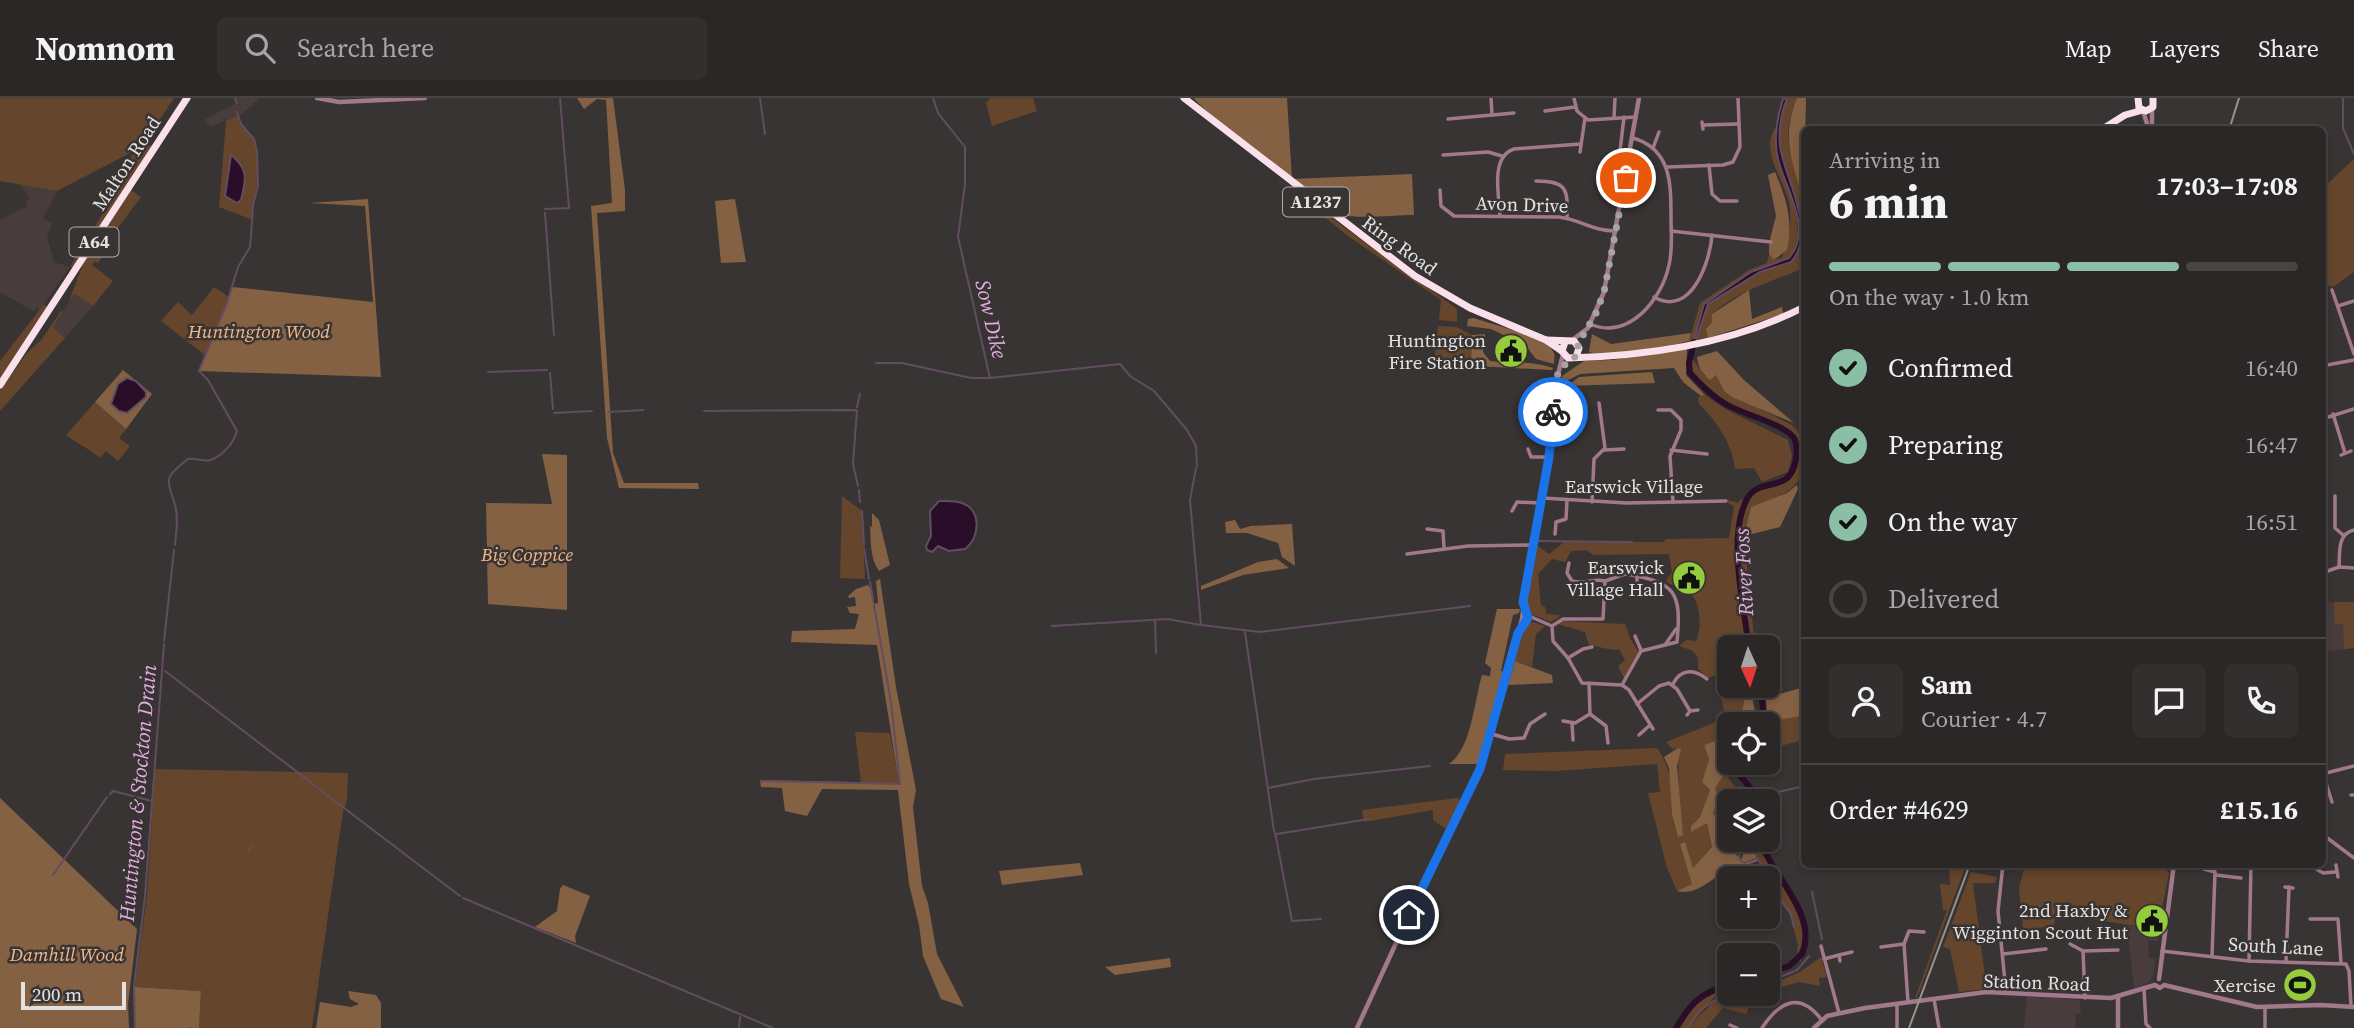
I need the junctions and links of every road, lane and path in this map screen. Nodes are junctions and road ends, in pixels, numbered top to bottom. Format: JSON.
{"nodes":[{"id":1,"x":187,"y":98,"type":"edge"},
{"id":2,"x":317,"y":98,"type":"edge"},
{"id":3,"x":425,"y":98,"type":"edge"},
{"id":4,"x":1184,"y":98,"type":"edge"},
{"id":5,"x":1491,"y":98,"type":"edge"},
{"id":6,"x":1574,"y":98,"type":"edge"},
{"id":7,"x":1615,"y":98,"type":"edge"},
{"id":8,"x":1639,"y":98,"type":"edge"},
{"id":9,"x":1738,"y":98,"type":"edge"},
{"id":10,"x":2137,"y":99,"type":"edge"},
{"id":11,"x":2154,"y":102,"type":"edge"},
{"id":12,"x":1575,"y":107,"type":"junction"},
{"id":13,"x":2143,"y":110,"type":"junction"},
{"id":14,"x":1545,"y":111,"type":"dead end"},
{"id":15,"x":1514,"y":114,"type":"dead end"},
{"id":16,"x":1492,"y":115,"type":"junction"},
{"id":17,"x":2125,"y":115,"type":"junction"},
{"id":18,"x":1624,"y":117,"type":"junction"},
{"id":19,"x":1636,"y":117,"type":"junction"},
{"id":20,"x":1586,"y":118,"type":"junction"},
{"id":21,"x":1614,"y":118,"type":"junction"},
{"id":22,"x":1448,"y":119,"type":"dead end"},
{"id":23,"x":1738,"y":124,"type":"junction"},
{"id":24,"x":1703,"y":125,"type":"dead end"},
{"id":25,"x":2107,"y":126,"type":"edge"},
{"id":26,"x":2149,"y":126,"type":"edge"},
{"id":27,"x":2151,"y":126,"type":"edge"},
{"id":28,"x":1659,"y":131,"type":"dead end"},
{"id":29,"x":1633,"y":138,"type":"junction"},
{"id":30,"x":1580,"y":144,"type":"junction"},
{"id":31,"x":1653,"y":148,"type":"junction"},
{"id":32,"x":1620,"y":151,"type":"dead end"},
{"id":33,"x":1580,"y":152,"type":"dead end"},
{"id":34,"x":1443,"y":155,"type":"dead end"},
{"id":35,"x":1502,"y":156,"type":"junction"},
{"id":36,"x":1709,"y":166,"type":"junction"},
{"id":37,"x":1667,"y":167,"type":"junction"},
{"id":38,"x":1539,"y":182,"type":"dead end"},
{"id":39,"x":1441,"y":192,"type":"dead end"},
{"id":40,"x":1737,"y":201,"type":"dead end"},
{"id":41,"x":1500,"y":215,"type":"junction"},
{"id":42,"x":1567,"y":218,"type":"junction"},
{"id":43,"x":1616,"y":231,"type":"junction"},
{"id":44,"x":1671,"y":231,"type":"junction"},
{"id":45,"x":1712,"y":235,"type":"junction"},
{"id":46,"x":1771,"y":242,"type":"dead end"},
{"id":47,"x":2332,"y":290,"type":"dead end"},
{"id":48,"x":1654,"y":297,"type":"junction"},
{"id":49,"x":2354,"y":301,"type":"edge"},
{"id":50,"x":2338,"y":306,"type":"junction"},
{"id":51,"x":1801,"y":308,"type":"edge"},
{"id":52,"x":1590,"y":324,"type":"junction"},
{"id":53,"x":1546,"y":340,"type":"junction"},
{"id":54,"x":1573,"y":344,"type":"junction"},
{"id":55,"x":2354,"y":354,"type":"edge"},
{"id":56,"x":1568,"y":355,"type":"junction"},
{"id":57,"x":1592,"y":357,"type":"junction"},
{"id":58,"x":2354,"y":360,"type":"edge"},
{"id":59,"x":2326,"y":365,"type":"edge"},
{"id":60,"x":0,"y":385,"type":"edge"},
{"id":61,"x":1599,"y":403,"type":"dead end"},
{"id":62,"x":2354,"y":409,"type":"edge"},
{"id":63,"x":1658,"y":410,"type":"dead end"},
{"id":64,"x":2333,"y":414,"type":"junction"},
{"id":65,"x":2326,"y":417,"type":"edge"},
{"id":66,"x":1528,"y":449,"type":"dead end"},
{"id":67,"x":1624,"y":449,"type":"dead end"},
{"id":68,"x":1604,"y":450,"type":"junction"},
{"id":69,"x":1671,"y":450,"type":"junction"},
{"id":70,"x":2351,"y":451,"type":"dead end"},
{"id":71,"x":1707,"y":454,"type":"dead end"},
{"id":72,"x":1549,"y":457,"type":"junction"},
{"id":73,"x":2335,"y":496,"type":"dead end"},
{"id":74,"x":1541,"y":500,"type":"junction"},
{"id":75,"x":1567,"y":500,"type":"junction"},
{"id":76,"x":1726,"y":501,"type":"dead end"},
{"id":77,"x":1592,"y":502,"type":"junction"},
{"id":78,"x":1674,"y":502,"type":"junction"},
{"id":79,"x":1512,"y":511,"type":"dead end"},
{"id":80,"x":1427,"y":529,"type":"dead end"},
{"id":81,"x":2354,"y":530,"type":"edge"},
{"id":82,"x":1555,"y":534,"type":"dead end"},
{"id":83,"x":2343,"y":535,"type":"junction"},
{"id":84,"x":1532,"y":545,"type":"junction"},
{"id":85,"x":1444,"y":548,"type":"junction"},
{"id":86,"x":1407,"y":554,"type":"dead end"},
{"id":87,"x":1561,"y":564,"type":"dead end"},
{"id":88,"x":1642,"y":564,"type":"dead end"},
{"id":89,"x":2339,"y":567,"type":"junction"},
{"id":90,"x":2354,"y":568,"type":"edge"},
{"id":91,"x":2326,"y":572,"type":"edge"},
{"id":92,"x":1639,"y":576,"type":"junction"},
{"id":93,"x":1605,"y":581,"type":"junction"},
{"id":94,"x":1637,"y":591,"type":"dead end"},
{"id":95,"x":1525,"y":617,"type":"junction"},
{"id":96,"x":1552,"y":626,"type":"junction"},
{"id":97,"x":1635,"y":636,"type":"dead end"},
{"id":98,"x":1592,"y":647,"type":"dead end"},
{"id":99,"x":1642,"y":651,"type":"junction"},
{"id":100,"x":1568,"y":658,"type":"junction"},
{"id":101,"x":1696,"y":665,"type":"dead end"},
{"id":102,"x":1694,"y":671,"type":"junction"},
{"id":103,"x":1707,"y":679,"type":"dead end"},
{"id":104,"x":1589,"y":683,"type":"junction"},
{"id":105,"x":1673,"y":684,"type":"junction"},
{"id":106,"x":1622,"y":685,"type":"junction"},
{"id":107,"x":1637,"y":704,"type":"junction"},
{"id":108,"x":1698,"y":710,"type":"dead end"},
{"id":109,"x":1545,"y":713,"type":"dead end"},
{"id":110,"x":1590,"y":714,"type":"junction"},
{"id":111,"x":1563,"y":721,"type":"dead end"},
{"id":112,"x":1572,"y":723,"type":"junction"},
{"id":113,"x":1492,"y":734,"type":"junction"},
{"id":114,"x":1639,"y":735,"type":"dead end"},
{"id":115,"x":1573,"y":740,"type":"dead end"},
{"id":116,"x":1608,"y":743,"type":"dead end"},
{"id":117,"x":2354,"y":766,"type":"edge"},
{"id":118,"x":2326,"y":773,"type":"edge"},
{"id":119,"x":2326,"y":783,"type":"edge"},
{"id":120,"x":2332,"y":802,"type":"dead end"},
{"id":121,"x":2326,"y":837,"type":"edge"},
{"id":122,"x":2354,"y":858,"type":"edge"},
{"id":123,"x":2336,"y":866,"type":"dead end"},
{"id":124,"x":2002,"y":868,"type":"edge"},
{"id":125,"x":2173,"y":868,"type":"edge"},
{"id":126,"x":2251,"y":868,"type":"edge"},
{"id":127,"x":2315,"y":868,"type":"edge"},
{"id":128,"x":2203,"y":869,"type":"dead end"},
{"id":129,"x":2215,"y":875,"type":"junction"},
{"id":130,"x":2241,"y":878,"type":"dead end"},
{"id":131,"x":2289,"y":887,"type":"dead end"},
{"id":132,"x":2310,"y":919,"type":"dead end"},
{"id":133,"x":1924,"y":932,"type":"dead end"},
{"id":134,"x":1904,"y":944,"type":"junction"},
{"id":135,"x":2070,"y":944,"type":"dead end"},
{"id":136,"x":1821,"y":946,"type":"dead end"},
{"id":137,"x":1881,"y":947,"type":"dead end"},
{"id":138,"x":2046,"y":949,"type":"dead end"},
{"id":139,"x":2119,"y":950,"type":"dead end"},
{"id":140,"x":2083,"y":951,"type":"junction"},
{"id":141,"x":2161,"y":951,"type":"junction"},
{"id":142,"x":1852,"y":952,"type":"dead end"},
{"id":143,"x":2003,"y":954,"type":"junction"},
{"id":144,"x":2212,"y":956,"type":"junction"},
{"id":145,"x":1824,"y":959,"type":"junction"},
{"id":146,"x":2249,"y":961,"type":"junction"},
{"id":147,"x":2352,"y":961,"type":"dead end"},
{"id":148,"x":2286,"y":962,"type":"junction"},
{"id":149,"x":2344,"y":964,"type":"junction"},
{"id":150,"x":2159,"y":979,"type":"junction"},
{"id":151,"x":2155,"y":985,"type":"junction"},
{"id":152,"x":2164,"y":985,"type":"junction"},
{"id":153,"x":2144,"y":989,"type":"junction"},
{"id":154,"x":2006,"y":992,"type":"junction"},
{"id":155,"x":2118,"y":997,"type":"junction"},
{"id":156,"x":2085,"y":998,"type":"junction"},
{"id":157,"x":1934,"y":999,"type":"junction"},
{"id":158,"x":1908,"y":1002,"type":"junction"},
{"id":159,"x":1896,"y":1004,"type":"junction"},
{"id":160,"x":2265,"y":1007,"type":"junction"},
{"id":161,"x":2352,"y":1007,"type":"edge"},
{"id":162,"x":1839,"y":1013,"type":"junction"},
{"id":163,"x":1821,"y":1019,"type":"junction"},
{"id":164,"x":1730,"y":1025,"type":"dead end"},
{"id":165,"x":1357,"y":1028,"type":"edge"},
{"id":166,"x":1737,"y":1028,"type":"edge"},
{"id":167,"x":1762,"y":1028,"type":"edge"},
{"id":168,"x":1814,"y":1028,"type":"edge"},
{"id":169,"x":1897,"y":1028,"type":"edge"},
{"id":170,"x":1939,"y":1028,"type":"edge"},
{"id":171,"x":2118,"y":1028,"type":"edge"},
{"id":172,"x":2150,"y":1028,"type":"edge"},
{"id":173,"x":2265,"y":1028,"type":"edge"}],
"edges":[{"from":1,"to":60,"type":"highway","name":"Malton Road","number":"A64"},
{"from":2,"to":3,"type":"street"},
{"from":4,"to":53,"type":"highway","name":"Ring Road","number":"A1237"},
{"from":5,"to":16,"type":"street"},
{"from":6,"to":12,"type":"street"},
{"from":7,"to":21,"type":"street"},
{"from":8,"to":19,"type":"street"},
{"from":9,"to":23,"type":"street"},
{"from":10,"to":13,"type":"highway"},
{"from":10,"to":17,"type":"highway"},
{"from":11,"to":13,"type":"highway"},
{"from":11,"to":27,"type":"street"},
{"from":12,"to":14,"type":"street"},
{"from":12,"to":20,"type":"street"},
{"from":13,"to":17,"type":"highway"},
{"from":13,"to":26,"type":"street"},
{"from":15,"to":16,"type":"street"},
{"from":16,"to":22,"type":"street"},
{"from":17,"to":25,"type":"highway"},
{"from":18,"to":19,"type":"street"},
{"from":18,"to":21,"type":"street"},
{"from":18,"to":32,"type":"street"},
{"from":19,"to":29,"type":"street"},
{"from":20,"to":21,"type":"street"},
{"from":20,"to":30,"type":"street"},
{"from":23,"to":24,"type":"street"},
{"from":23,"to":36,"type":"street"},
{"from":28,"to":31,"type":"street"},
{"from":29,"to":31,"type":"street"},
{"from":29,"to":43,"type":"street"},
{"from":30,"to":33,"type":"street"},
{"from":30,"to":35,"type":"street"},
{"from":31,"to":37,"type":"street"},
{"from":34,"to":35,"type":"street"},
{"from":35,"to":41,"type":"street"},
{"from":36,"to":37,"type":"street"},
{"from":36,"to":40,"type":"street"},
{"from":37,"to":44,"type":"street"},
{"from":38,"to":42,"type":"street"},
{"from":39,"to":41,"type":"street","name":"Avon Drive"},
{"from":41,"to":42,"type":"street","name":"Avon Drive"},
{"from":42,"to":43,"type":"street","name":"Avon Drive"},
{"from":43,"to":52,"type":"street"},
{"from":44,"to":45,"type":"street"},
{"from":44,"to":48,"type":"street"},
{"from":45,"to":46,"type":"street"},
{"from":45,"to":48,"type":"street"},
{"from":47,"to":50,"type":"street"},
{"from":48,"to":52,"type":"street"},
{"from":49,"to":50,"type":"street"},
{"from":50,"to":55,"type":"street"},
{"from":51,"to":57,"type":"highway"},
{"from":52,"to":54,"type":"street"},
{"from":53,"to":54,"type":"highway","name":"Ring Road","number":"A1237"},
{"from":53,"to":56,"type":"highway","name":"Ring Road","number":"A1237"},
{"from":54,"to":56,"type":"highway"},
{"from":54,"to":56,"type":"highway"},
{"from":54,"to":57,"type":"highway","name":"Ring Road","number":"A1237"},
{"from":56,"to":57,"type":"highway"},
{"from":56,"to":72,"type":"street"},
{"from":58,"to":59,"type":"street"},
{"from":61,"to":68,"type":"street"},
{"from":62,"to":64,"type":"street"},
{"from":63,"to":69,"type":"street"},
{"from":64,"to":65,"type":"street"},
{"from":64,"to":70,"type":"street"},
{"from":66,"to":72,"type":"street"},
{"from":67,"to":68,"type":"street"},
{"from":68,"to":77,"type":"street"},
{"from":69,"to":71,"type":"street"},
{"from":69,"to":78,"type":"street"},
{"from":72,"to":74,"type":"street"},
{"from":73,"to":83,"type":"street"},
{"from":74,"to":75,"type":"street","name":"Earswick Village"},
{"from":74,"to":79,"type":"street"},
{"from":74,"to":84,"type":"street"},
{"from":75,"to":77,"type":"street","name":"Earswick Village"},
{"from":75,"to":82,"type":"street"},
{"from":76,"to":78,"type":"street","name":"Earswick Village"},
{"from":77,"to":78,"type":"street","name":"Earswick Village"},
{"from":80,"to":85,"type":"street"},
{"from":81,"to":83,"type":"street"},
{"from":83,"to":89,"type":"street"},
{"from":84,"to":85,"type":"street"},
{"from":84,"to":95,"type":"street"},
{"from":85,"to":86,"type":"street"},
{"from":87,"to":93,"type":"street"},
{"from":88,"to":92,"type":"street"},
{"from":89,"to":90,"type":"street"},
{"from":89,"to":91,"type":"street"},
{"from":92,"to":93,"type":"street"},
{"from":92,"to":94,"type":"street"},
{"from":92,"to":99,"type":"street"},
{"from":93,"to":96,"type":"street"},
{"from":95,"to":96,"type":"street"},
{"from":95,"to":113,"type":"street"},
{"from":96,"to":100,"type":"street"},
{"from":97,"to":99,"type":"street"},
{"from":98,"to":100,"type":"street"},
{"from":99,"to":106,"type":"street"},
{"from":100,"to":104,"type":"street"},
{"from":101,"to":102,"type":"street"},
{"from":102,"to":103,"type":"street"},
{"from":102,"to":105,"type":"street"},
{"from":104,"to":106,"type":"street"},
{"from":104,"to":110,"type":"street"},
{"from":105,"to":107,"type":"street"},
{"from":105,"to":108,"type":"street"},
{"from":106,"to":107,"type":"street"},
{"from":107,"to":114,"type":"street"},
{"from":109,"to":113,"type":"street"},
{"from":110,"to":112,"type":"street"},
{"from":110,"to":116,"type":"street"},
{"from":111,"to":112,"type":"street"},
{"from":112,"to":115,"type":"street"},
{"from":113,"to":165,"type":"street"},
{"from":117,"to":118,"type":"street"},
{"from":119,"to":120,"type":"street"},
{"from":121,"to":122,"type":"street"},
{"from":123,"to":127,"type":"street"},
{"from":124,"to":143,"type":"street"},
{"from":125,"to":141,"type":"street"},
{"from":126,"to":146,"type":"street"},
{"from":128,"to":129,"type":"street"},
{"from":129,"to":130,"type":"street"},
{"from":129,"to":144,"type":"street"},
{"from":131,"to":148,"type":"street"},
{"from":132,"to":149,"type":"street"},
{"from":133,"to":134,"type":"street"},
{"from":134,"to":137,"type":"street"},
{"from":134,"to":158,"type":"street"},
{"from":135,"to":140,"type":"street"},
{"from":136,"to":145,"type":"street"},
{"from":138,"to":143,"type":"street"},
{"from":139,"to":140,"type":"street"},
{"from":140,"to":156,"type":"street"},
{"from":141,"to":144,"type":"street","name":"South Lane"},
{"from":141,"to":150,"type":"street"},
{"from":142,"to":145,"type":"street"},
{"from":143,"to":154,"type":"street"},
{"from":144,"to":146,"type":"street","name":"South Lane"},
{"from":145,"to":162,"type":"street"},
{"from":146,"to":148,"type":"street","name":"South Lane"},
{"from":147,"to":149,"type":"street"},
{"from":148,"to":149,"type":"street","name":"South Lane"},
{"from":149,"to":161,"type":"street","name":"South Lane"},
{"from":150,"to":151,"type":"street"},
{"from":150,"to":152,"type":"street"},
{"from":151,"to":152,"type":"street","name":"Station Road"},
{"from":151,"to":153,"type":"street","name":"Station Road"},
{"from":152,"to":160,"type":"street","name":"Station Road"},
{"from":153,"to":155,"type":"street","name":"Station Road"},
{"from":153,"to":172,"type":"street"},
{"from":154,"to":156,"type":"street","name":"Station Road"},
{"from":154,"to":157,"type":"street","name":"Station Road"},
{"from":155,"to":156,"type":"street","name":"Station Road"},
{"from":155,"to":171,"type":"street"},
{"from":157,"to":158,"type":"street","name":"Station Road"},
{"from":157,"to":170,"type":"street"},
{"from":158,"to":159,"type":"street","name":"Station Road"},
{"from":159,"to":162,"type":"street","name":"Station Road"},
{"from":159,"to":169,"type":"street"},
{"from":160,"to":161,"type":"street","name":"Station Road"},
{"from":160,"to":173,"type":"street"},
{"from":162,"to":163,"type":"street","name":"Station Road"},
{"from":163,"to":167,"type":"street"},
{"from":163,"to":168,"type":"street"},
{"from":164,"to":166,"type":"street"}]}
